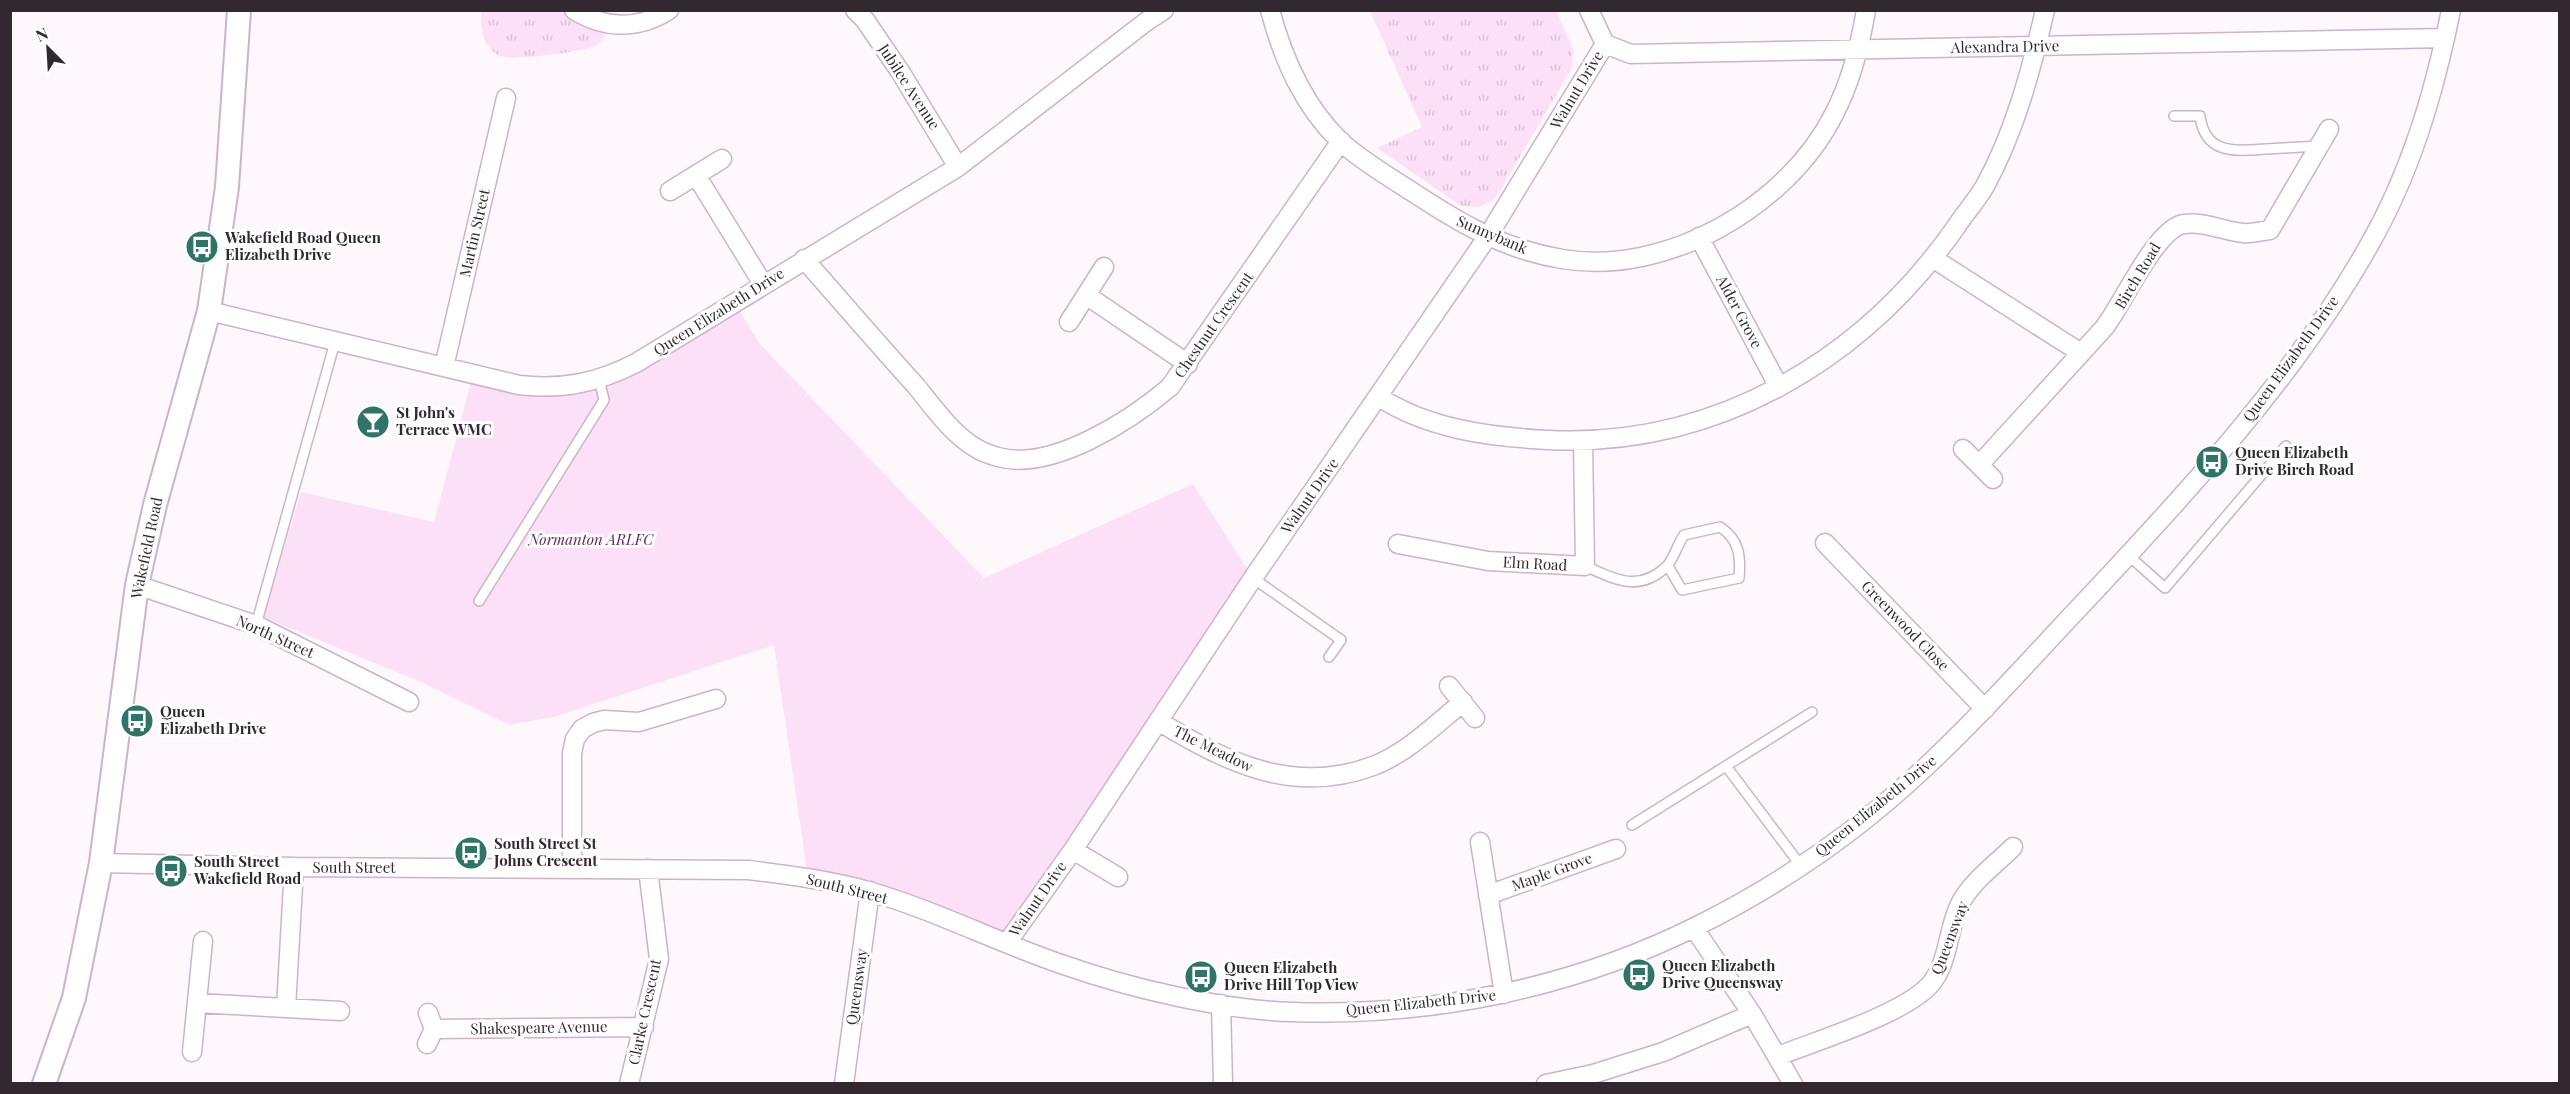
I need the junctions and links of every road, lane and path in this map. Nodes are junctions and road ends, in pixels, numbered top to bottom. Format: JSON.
{"nodes":[{"id":1,"x":239,"y":10,"type":"edge"},
{"id":2,"x":574,"y":10,"type":"edge"},
{"id":3,"x":669,"y":10,"type":"edge"},
{"id":4,"x":1164,"y":10,"type":"edge"},
{"id":5,"x":1270,"y":10,"type":"edge"},
{"id":6,"x":1589,"y":10,"type":"edge"},
{"id":7,"x":1866,"y":10,"type":"edge"},
{"id":8,"x":2045,"y":10,"type":"edge"},
{"id":9,"x":2451,"y":10,"type":"edge"},
{"id":10,"x":865,"y":14,"type":"edge"},
{"id":11,"x":2445,"y":38,"type":"junction"},
{"id":12,"x":1605,"y":44,"type":"junction"},
{"id":13,"x":2037,"y":46,"type":"junction"},
{"id":14,"x":1859,"y":50,"type":"junction"},
{"id":15,"x":506,"y":98,"type":"dead end"},
{"id":16,"x":2174,"y":116,"type":"dead end"},
{"id":17,"x":2329,"y":129,"type":"dead end"},
{"id":18,"x":1341,"y":141,"type":"junction"},
{"id":19,"x":2319,"y":146,"type":"junction"},
{"id":20,"x":722,"y":159,"type":"dead end"},
{"id":21,"x":958,"y":167,"type":"junction"},
{"id":22,"x":696,"y":175,"type":"junction"},
{"id":23,"x":670,"y":191,"type":"dead end"},
{"id":24,"x":1488,"y":236,"type":"junction"},
{"id":25,"x":1700,"y":237,"type":"junction"},
{"id":26,"x":804,"y":259,"type":"junction"},
{"id":27,"x":1934,"y":259,"type":"junction"},
{"id":28,"x":1104,"y":267,"type":"dead end"},
{"id":29,"x":764,"y":284,"type":"junction"},
{"id":30,"x":1086,"y":295,"type":"junction"},
{"id":31,"x":208,"y":311,"type":"junction"},
{"id":32,"x":1069,"y":322,"type":"dead end"},
{"id":33,"x":335,"y":342,"type":"junction"},
{"id":34,"x":2081,"y":352,"type":"junction"},
{"id":35,"x":1188,"y":364,"type":"junction"},
{"id":36,"x":444,"y":368,"type":"junction"},
{"id":37,"x":599,"y":380,"type":"junction"},
{"id":38,"x":1779,"y":387,"type":"junction"},
{"id":39,"x":1378,"y":398,"type":"junction"},
{"id":40,"x":1583,"y":442,"type":"junction"},
{"id":41,"x":2286,"y":446,"type":"dead end"},
{"id":42,"x":1963,"y":449,"type":"dead end"},
{"id":43,"x":1979,"y":465,"type":"junction"},
{"id":44,"x":1993,"y":479,"type":"dead end"},
{"id":45,"x":1825,"y":543,"type":"dead end"},
{"id":46,"x":1398,"y":544,"type":"dead end"},
{"id":47,"x":2128,"y":555,"type":"junction"},
{"id":48,"x":1585,"y":566,"type":"junction"},
{"id":49,"x":1668,"y":566,"type":"junction"},
{"id":50,"x":1253,"y":578,"type":"junction"},
{"id":51,"x":137,"y":585,"type":"junction"},
{"id":52,"x":479,"y":601,"type":"dead end"},
{"id":53,"x":256,"y":625,"type":"junction"},
{"id":54,"x":1329,"y":657,"type":"dead end"},
{"id":55,"x":1449,"y":686,"type":"dead end"},
{"id":56,"x":716,"y":699,"type":"dead end"},
{"id":57,"x":409,"y":702,"type":"dead end"},
{"id":58,"x":1463,"y":702,"type":"junction"},
{"id":59,"x":1985,"y":709,"type":"junction"},
{"id":60,"x":1812,"y":712,"type":"dead end"},
{"id":61,"x":1475,"y":718,"type":"dead end"},
{"id":62,"x":1158,"y":721,"type":"junction"},
{"id":63,"x":1726,"y":766,"type":"junction"},
{"id":64,"x":1632,"y":825,"type":"dead end"},
{"id":65,"x":1480,"y":842,"type":"dead end"},
{"id":66,"x":2013,"y":847,"type":"dead end"},
{"id":67,"x":1616,"y":849,"type":"dead end"},
{"id":68,"x":1073,"y":850,"type":"junction"},
{"id":69,"x":101,"y":863,"type":"junction"},
{"id":70,"x":1801,"y":866,"type":"junction"},
{"id":71,"x":294,"y":867,"type":"junction"},
{"id":72,"x":572,"y":869,"type":"junction"},
{"id":73,"x":648,"y":869,"type":"junction"},
{"id":74,"x":1118,"y":877,"type":"dead end"},
{"id":75,"x":870,"y":891,"type":"junction"},
{"id":76,"x":1488,"y":895,"type":"junction"},
{"id":77,"x":1694,"y":928,"type":"junction"},
{"id":78,"x":203,"y":941,"type":"dead end"},
{"id":79,"x":1007,"y":943,"type":"junction"},
{"id":80,"x":1504,"y":994,"type":"junction"},
{"id":81,"x":197,"y":1003,"type":"junction"},
{"id":82,"x":1221,"y":1004,"type":"junction"},
{"id":83,"x":286,"y":1008,"type":"junction"},
{"id":84,"x":340,"y":1011,"type":"dead end"},
{"id":85,"x":1752,"y":1014,"type":"junction"},
{"id":86,"x":644,"y":1027,"type":"junction"},
{"id":87,"x":430,"y":1029,"type":"dead end"},
{"id":88,"x":192,"y":1052,"type":"dead end"},
{"id":89,"x":1778,"y":1056,"type":"junction"},
{"id":90,"x":44,"y":1083,"type":"edge"},
{"id":91,"x":629,"y":1083,"type":"edge"},
{"id":92,"x":844,"y":1083,"type":"edge"},
{"id":93,"x":1223,"y":1083,"type":"edge"},
{"id":94,"x":1546,"y":1083,"type":"edge"},
{"id":95,"x":1793,"y":1083,"type":"edge"}],
"edges":[{"from":1,"to":31,"type":"street","name":"Wakefield Road"},
{"from":2,"to":3,"type":"street"},
{"from":4,"to":21,"type":"street","name":"Queen Elizabeth Drive"},
{"from":5,"to":18,"type":"street","name":"Sunnybank"},
{"from":6,"to":12,"type":"street"},
{"from":7,"to":14,"type":"street","name":"Sunnybank"},
{"from":8,"to":13,"type":"street"},
{"from":9,"to":11,"type":"street","name":"Queen Elizabeth Drive"},
{"from":10,"to":21,"type":"street","name":"Jubilee Avenue"},
{"from":11,"to":13,"type":"street","name":"Alexandra Drive"},
{"from":11,"to":47,"type":"street","name":"Queen Elizabeth Drive"},
{"from":12,"to":14,"type":"street","name":"Alexandra Drive"},
{"from":12,"to":24,"type":"street","name":"Walnut Drive"},
{"from":13,"to":14,"type":"street","name":"Alexandra Drive"},
{"from":13,"to":27,"type":"street"},
{"from":14,"to":25,"type":"street","name":"Sunnybank"},
{"from":15,"to":36,"type":"street","name":"Martin Street"},
{"from":16,"to":19,"type":"lane"},
{"from":17,"to":19,"type":"street","name":"Birch Road"},
{"from":18,"to":24,"type":"street","name":"Sunnybank"},
{"from":18,"to":35,"type":"street","name":"Chestnut Crescent"},
{"from":19,"to":34,"type":"street","name":"Birch Road"},
{"from":20,"to":22,"type":"street"},
{"from":21,"to":26,"type":"street","name":"Queen Elizabeth Drive"},
{"from":22,"to":23,"type":"street"},
{"from":22,"to":29,"type":"street"},
{"from":24,"to":25,"type":"street","name":"Sunnybank"},
{"from":24,"to":39,"type":"street","name":"Walnut Drive"},
{"from":25,"to":38,"type":"street","name":"Alder Grove"},
{"from":26,"to":29,"type":"street","name":"Queen Elizabeth Drive"},
{"from":26,"to":35,"type":"street","name":"Chestnut Crescent"},
{"from":27,"to":34,"type":"street"},
{"from":27,"to":38,"type":"street"},
{"from":28,"to":30,"type":"street"},
{"from":29,"to":37,"type":"street","name":"Queen Elizabeth Drive"},
{"from":30,"to":32,"type":"street"},
{"from":30,"to":35,"type":"street"},
{"from":31,"to":33,"type":"street","name":"Queen Elizabeth Drive"},
{"from":31,"to":51,"type":"street","name":"Wakefield Road"},
{"from":33,"to":36,"type":"street","name":"Queen Elizabeth Drive"},
{"from":33,"to":53,"type":"lane"},
{"from":34,"to":43,"type":"street","name":"Birch Road"},
{"from":36,"to":37,"type":"street","name":"Queen Elizabeth Drive"},
{"from":37,"to":52,"type":"lane"},
{"from":38,"to":40,"type":"street"},
{"from":39,"to":40,"type":"street"},
{"from":39,"to":50,"type":"street","name":"Walnut Drive"},
{"from":40,"to":48,"type":"street","name":"Elm Road"},
{"from":41,"to":47,"type":"lane"},
{"from":42,"to":43,"type":"street"},
{"from":43,"to":44,"type":"street"},
{"from":45,"to":59,"type":"street","name":"Greenwood Close"},
{"from":46,"to":48,"type":"street","name":"Elm Road"},
{"from":47,"to":59,"type":"street","name":"Queen Elizabeth Drive"},
{"from":48,"to":49,"type":"lane"},
{"from":49,"to":49,"type":"lane"},
{"from":50,"to":54,"type":"lane"},
{"from":50,"to":62,"type":"street","name":"Walnut Drive"},
{"from":51,"to":53,"type":"street","name":"North Street"},
{"from":51,"to":69,"type":"street","name":"Wakefield Road"},
{"from":53,"to":57,"type":"street","name":"North Street"},
{"from":55,"to":58,"type":"street"},
{"from":56,"to":72,"type":"street"},
{"from":58,"to":61,"type":"street"},
{"from":58,"to":62,"type":"street","name":"The Meadow"},
{"from":59,"to":70,"type":"street","name":"Queen Elizabeth Drive"},
{"from":60,"to":63,"type":"lane"},
{"from":62,"to":68,"type":"street","name":"Walnut Drive"},
{"from":63,"to":64,"type":"lane"},
{"from":63,"to":70,"type":"lane"},
{"from":65,"to":76,"type":"street"},
{"from":66,"to":89,"type":"street","name":"Queensway"},
{"from":67,"to":76,"type":"street","name":"Maple Grove"},
{"from":68,"to":74,"type":"street"},
{"from":68,"to":79,"type":"street","name":"Walnut Drive"},
{"from":69,"to":71,"type":"street","name":"South Street"},
{"from":69,"to":90,"type":"street","name":"Wakefield Road"},
{"from":70,"to":77,"type":"street","name":"Queen Elizabeth Drive"},
{"from":71,"to":72,"type":"street","name":"South Street"},
{"from":71,"to":83,"type":"street"},
{"from":72,"to":73,"type":"street","name":"South Street"},
{"from":73,"to":75,"type":"street","name":"South Street"},
{"from":73,"to":86,"type":"street","name":"Clarke Crescent"},
{"from":75,"to":79,"type":"street","name":"South Street"},
{"from":75,"to":92,"type":"street","name":"Queensway"},
{"from":76,"to":80,"type":"street"},
{"from":77,"to":80,"type":"street","name":"Queen Elizabeth Drive"},
{"from":77,"to":85,"type":"street"},
{"from":78,"to":81,"type":"street"},
{"from":79,"to":82,"type":"street","name":"Queen Elizabeth Drive"},
{"from":80,"to":82,"type":"street","name":"Queen Elizabeth Drive"},
{"from":81,"to":83,"type":"street"},
{"from":81,"to":88,"type":"street"},
{"from":82,"to":93,"type":"street"},
{"from":83,"to":84,"type":"street"},
{"from":85,"to":89,"type":"street"},
{"from":85,"to":94,"type":"street"},
{"from":86,"to":87,"type":"street","name":"Shakespeare Avenue"},
{"from":86,"to":91,"type":"street","name":"Clarke Crescent"},
{"from":89,"to":95,"type":"street"}]}
